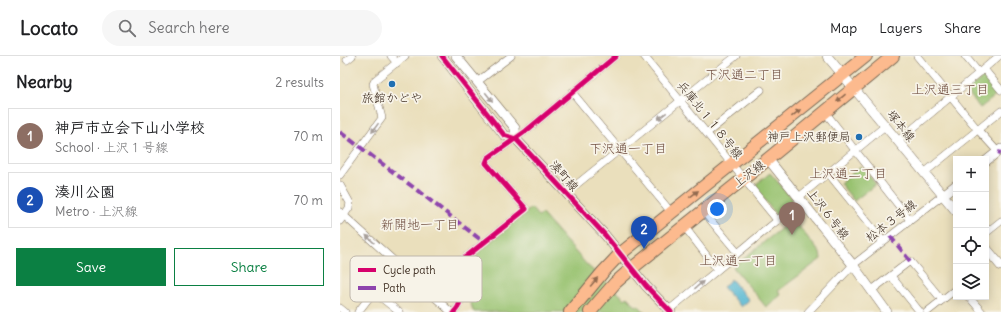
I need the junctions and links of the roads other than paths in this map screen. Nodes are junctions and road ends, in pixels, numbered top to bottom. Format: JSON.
{"nodes":[{"id":1,"x":391,"y":56,"type":"edge"},
{"id":2,"x":405,"y":56,"type":"edge"},
{"id":3,"x":442,"y":56,"type":"edge"},
{"id":4,"x":456,"y":56,"type":"edge"},
{"id":5,"x":511,"y":56,"type":"edge"},
{"id":6,"x":616,"y":56,"type":"edge"},
{"id":7,"x":644,"y":56,"type":"edge"},
{"id":8,"x":736,"y":56,"type":"edge"},
{"id":9,"x":827,"y":56,"type":"edge"},
{"id":10,"x":866,"y":56,"type":"edge"},
{"id":11,"x":893,"y":56,"type":"edge"},
{"id":12,"x":917,"y":56,"type":"edge"},
{"id":13,"x":964,"y":56,"type":"edge"},
{"id":14,"x":998,"y":56,"type":"edge"},
{"id":15,"x":397,"y":63,"type":"junction"},
{"id":16,"x":981,"y":71,"type":"junction"},
{"id":17,"x":843,"y":75,"type":"junction"},
{"id":18,"x":477,"y":82,"type":"junction"},
{"id":19,"x":854,"y":87,"type":"junction"},
{"id":20,"x":761,"y":90,"type":"dead end"},
{"id":21,"x":1001,"y":90,"type":"edge"},
{"id":22,"x":572,"y":92,"type":"junction"},
{"id":23,"x":950,"y":97,"type":"junction"},
{"id":24,"x":681,"y":101,"type":"junction"},
{"id":25,"x":1001,"y":111,"type":"edge"},
{"id":26,"x":825,"y":112,"type":"junction"},
{"id":27,"x":885,"y":126,"type":"junction"},
{"id":28,"x":978,"y":130,"type":"junction"},
{"id":29,"x":707,"y":133,"type":"junction"},
{"id":30,"x":516,"y":138,"type":"junction"},
{"id":31,"x":898,"y":141,"type":"junction"},
{"id":32,"x":619,"y":149,"type":"junction"},
{"id":33,"x":999,"y":150,"type":"edge"},
{"id":34,"x":855,"y":151,"type":"junction"},
{"id":35,"x":989,"y":158,"type":"edge"},
{"id":36,"x":768,"y":159,"type":"junction"},
{"id":37,"x":732,"y":165,"type":"junction"},
{"id":38,"x":828,"y":173,"type":"junction"},
{"id":39,"x":924,"y":173,"type":"junction"},
{"id":40,"x":340,"y":175,"type":"edge"},
{"id":41,"x":743,"y":178,"type":"junction"},
{"id":42,"x":340,"y":185,"type":"edge"},
{"id":43,"x":953,"y":187,"type":"edge"},
{"id":44,"x":566,"y":193,"type":"junction"},
{"id":45,"x":943,"y":195,"type":"junction"},
{"id":46,"x":801,"y":198,"type":"junction"},
{"id":47,"x":953,"y":207,"type":"edge"},
{"id":48,"x":703,"y":211,"type":"junction"},
{"id":49,"x":671,"y":212,"type":"junction"},
{"id":50,"x":341,"y":216,"type":"edge"},
{"id":51,"x":777,"y":220,"type":"junction"},
{"id":52,"x":910,"y":220,"type":"junction"},
{"id":53,"x":1001,"y":221,"type":"edge"},
{"id":54,"x":684,"y":226,"type":"junction"},
{"id":55,"x":989,"y":231,"type":"edge"},
{"id":56,"x":883,"y":241,"type":"junction"},
{"id":57,"x":737,"y":252,"type":"junction"},
{"id":58,"x":989,"y":252,"type":"edge"},
{"id":59,"x":620,"y":254,"type":"junction"},
{"id":60,"x":388,"y":256,"type":"edge"},
{"id":61,"x":467,"y":256,"type":"edge"},
{"id":62,"x":853,"y":265,"type":"junction"},
{"id":63,"x":1001,"y":266,"type":"edge"},
{"id":64,"x":631,"y":269,"type":"junction"},
{"id":65,"x":717,"y":269,"type":"junction"},
{"id":66,"x":891,"y":276,"type":"junction"},
{"id":67,"x":872,"y":290,"type":"junction"},
{"id":68,"x":953,"y":291,"type":"edge"},
{"id":69,"x":942,"y":300,"type":"junction"},
{"id":70,"x":972,"y":300,"type":"edge"},
{"id":71,"x":366,"y":302,"type":"edge"},
{"id":72,"x":386,"y":302,"type":"edge"},
{"id":73,"x":441,"y":302,"type":"edge"},
{"id":74,"x":461,"y":302,"type":"edge"},
{"id":75,"x":340,"y":308,"type":"edge"},
{"id":76,"x":670,"y":311,"type":"edge"},
{"id":77,"x":930,"y":311,"type":"edge"},
{"id":78,"x":345,"y":312,"type":"edge"},
{"id":79,"x":358,"y":312,"type":"edge"},
{"id":80,"x":399,"y":312,"type":"edge"},
{"id":81,"x":453,"y":312,"type":"edge"},
{"id":82,"x":570,"y":312,"type":"edge"},
{"id":83,"x":590,"y":312,"type":"edge"},
{"id":84,"x":808,"y":312,"type":"edge"},
{"id":85,"x":887,"y":312,"type":"edge"},
{"id":86,"x":920,"y":312,"type":"edge"},
{"id":87,"x":982,"y":312,"type":"edge"}],
"edges":[{"from":1,"to":15,"type":"street"},
{"from":2,"to":15,"type":"street"},
{"from":3,"to":30,"type":"street","name":"湊町線"},
{"from":4,"to":18,"type":"street","name":"湊町線"},
{"from":5,"to":18,"type":"street"},
{"from":6,"to":22,"type":"street"},
{"from":7,"to":24,"type":"street","name":"兵庫北１１８号線"},
{"from":8,"to":24,"type":"street"},
{"from":9,"to":17,"type":"street","name":"塚本線"},
{"from":10,"to":17,"type":"main road","name":"上沢線"},
{"from":11,"to":19,"type":"main road","name":"上沢線"},
{"from":12,"to":23,"type":"street"},
{"from":13,"to":16,"type":"street"},
{"from":14,"to":16,"type":"street"},
{"from":15,"to":40,"type":"street","one_way":true},
{"from":16,"to":21,"type":"street"},
{"from":16,"to":23,"type":"street"},
{"from":17,"to":19,"type":"street","name":"塚本線"},
{"from":37,"to":17,"type":"main road","name":"上沢線","one_way":true},
{"from":18,"to":30,"type":"street","name":"湊町線","one_way":true},
{"from":19,"to":26,"type":"main road","name":"上沢線","one_way":true},
{"from":19,"to":27,"type":"street","name":"塚本線"},
{"from":20,"to":29,"type":"street"},
{"from":22,"to":30,"type":"street"},
{"from":22,"to":32,"type":"street"},
{"from":23,"to":28,"type":"street"},
{"from":23,"to":31,"type":"street"},
{"from":24,"to":29,"type":"street","name":"兵庫北１１８号線"},
{"from":24,"to":32,"type":"street","one_way":true},
{"from":25,"to":28,"type":"street"},
{"from":26,"to":34,"type":"street"},
{"from":26,"to":36,"type":"main road","name":"上沢線"},
{"from":27,"to":31,"type":"street","name":"塚本線"},
{"from":27,"to":34,"type":"street"},
{"from":28,"to":33,"type":"street"},
{"from":28,"to":39,"type":"street"},
{"from":29,"to":37,"type":"street","name":"兵庫北１１８号線"},
{"from":30,"to":44,"type":"street","name":"湊町線"},
{"from":30,"to":61,"type":"street"},
{"from":31,"to":39,"type":"street","name":"塚本線"},
{"from":32,"to":44,"type":"street"},
{"from":32,"to":49,"type":"street"},
{"from":33,"to":35,"type":"street"},
{"from":34,"to":38,"type":"street"},
{"from":34,"to":52,"type":"street"},
{"from":36,"to":41,"type":"main road","name":"上沢線"},
{"from":36,"to":46,"type":"street","name":"上沢６号線"},
{"from":37,"to":41,"type":"street","name":"兵庫北１１８号線"},
{"from":49,"to":37,"type":"main road","name":"上沢線","one_way":true},
{"from":38,"to":46,"type":"street"},
{"from":38,"to":56,"type":"street"},
{"from":39,"to":45,"type":"street","name":"塚本線"},
{"from":41,"to":48,"type":"main road","name":"上沢線"},
{"from":41,"to":51,"type":"street","name":"兵庫北１１８号線"},
{"from":42,"to":50,"type":"street"},
{"from":43,"to":45,"type":"street"},
{"from":44,"to":59,"type":"street","name":"湊町線"},
{"from":45,"to":47,"type":"street","name":"塚本線"},
{"from":45,"to":52,"type":"street","name":"松本３号線"},
{"from":46,"to":51,"type":"street"},
{"from":46,"to":62,"type":"street","name":"上沢６号線"},
{"from":48,"to":54,"type":"main road","name":"上沢線"},
{"from":48,"to":57,"type":"street"},
{"from":49,"to":59,"type":"main road","name":"上沢線"},
{"from":60,"to":50,"type":"street","one_way":true},
{"from":51,"to":57,"type":"street"},
{"from":52,"to":56,"type":"street","name":"松本３号線"},
{"from":53,"to":55,"type":"street"},
{"from":54,"to":64,"type":"main road","name":"上沢線"},
{"from":54,"to":65,"type":"street"},
{"from":56,"to":62,"type":"street","name":"松本３号線"},
{"from":57,"to":65,"type":"street"},
{"from":58,"to":63,"type":"street"},
{"from":59,"to":64,"type":"street","name":"湊町線"},
{"from":82,"to":59,"type":"main road","name":"上沢線","one_way":true},
{"from":62,"to":67,"type":"street","name":"上沢６号線"},
{"from":62,"to":84,"type":"street","name":"松本３号線"},
{"from":64,"to":76,"type":"street","name":"湊町線"},
{"from":64,"to":83,"type":"main road","name":"上沢線"},
{"from":76,"to":65,"type":"street","one_way":true},
{"from":66,"to":67,"type":"street"},
{"from":66,"to":69,"type":"street"},
{"from":66,"to":86,"type":"street"},
{"from":67,"to":85,"type":"street","name":"上沢６号線"},
{"from":68,"to":69,"type":"street"},
{"from":69,"to":77,"type":"street"},
{"from":70,"to":87,"type":"street"},
{"from":71,"to":79,"type":"street"},
{"from":72,"to":80,"type":"street"},
{"from":73,"to":81,"type":"street"},
{"from":74,"to":81,"type":"street"},
{"from":75,"to":78,"type":"street"}]}
